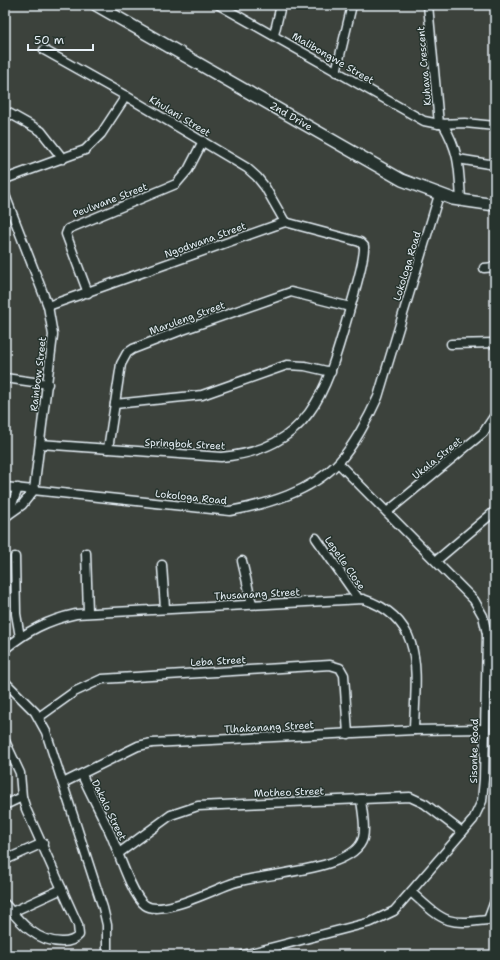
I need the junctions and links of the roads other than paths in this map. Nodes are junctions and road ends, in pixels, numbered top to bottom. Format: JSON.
{"nodes":[{"id":1,"x":96,"y":5,"type":"edge"},
{"id":2,"x":219,"y":5,"type":"edge"},
{"id":3,"x":281,"y":5,"type":"edge"},
{"id":4,"x":352,"y":5,"type":"edge"},
{"id":5,"x":428,"y":5,"type":"edge"},
{"id":6,"x":274,"y":36,"type":"junction"},
{"id":7,"x":44,"y":50,"type":"dead end"},
{"id":8,"x":336,"y":72,"type":"junction"},
{"id":9,"x":126,"y":96,"type":"junction"},
{"id":10,"x":7,"y":112,"type":"dead end"},
{"id":11,"x":441,"y":124,"type":"junction"},
{"id":12,"x":495,"y":126,"type":"edge"},
{"id":13,"x":203,"y":141,"type":"junction"},
{"id":14,"x":63,"y":159,"type":"junction"},
{"id":15,"x":458,"y":159,"type":"junction"},
{"id":16,"x":495,"y":165,"type":"edge"},
{"id":17,"x":5,"y":179,"type":"edge"},
{"id":18,"x":439,"y":194,"type":"junction"},
{"id":19,"x":5,"y":195,"type":"edge"},
{"id":20,"x":461,"y":201,"type":"junction"},
{"id":21,"x":495,"y":205,"type":"edge"},
{"id":22,"x":9,"y":217,"type":"edge"},
{"id":23,"x":285,"y":222,"type":"junction"},
{"id":24,"x":495,"y":267,"type":"edge"},
{"id":25,"x":484,"y":268,"type":"dead end"},
{"id":26,"x":88,"y":293,"type":"junction"},
{"id":27,"x":48,"y":306,"type":"junction"},
{"id":28,"x":350,"y":307,"type":"junction"},
{"id":29,"x":495,"y":343,"type":"edge"},
{"id":30,"x":451,"y":344,"type":"dead end"},
{"id":31,"x":332,"y":372,"type":"junction"},
{"id":32,"x":5,"y":378,"type":"edge"},
{"id":33,"x":48,"y":384,"type":"junction"},
{"id":34,"x":115,"y":404,"type":"junction"},
{"id":35,"x":495,"y":415,"type":"edge"},
{"id":36,"x":40,"y":444,"type":"junction"},
{"id":37,"x":108,"y":449,"type":"junction"},
{"id":38,"x":338,"y":463,"type":"junction"},
{"id":39,"x":5,"y":487,"type":"edge"},
{"id":40,"x":18,"y":488,"type":"junction"},
{"id":41,"x":34,"y":490,"type":"junction"},
{"id":42,"x":495,"y":511,"type":"edge"},
{"id":43,"x":387,"y":512,"type":"junction"},
{"id":44,"x":7,"y":516,"type":"edge"},
{"id":45,"x":316,"y":538,"type":"dead end"},
{"id":46,"x":86,"y":553,"type":"dead end"},
{"id":47,"x":15,"y":557,"type":"dead end"},
{"id":48,"x":437,"y":560,"type":"junction"},
{"id":49,"x":242,"y":561,"type":"dead end"},
{"id":50,"x":162,"y":564,"type":"dead end"},
{"id":51,"x":358,"y":598,"type":"junction"},
{"id":52,"x":252,"y":604,"type":"junction"},
{"id":53,"x":165,"y":608,"type":"junction"},
{"id":54,"x":88,"y":612,"type":"junction"},
{"id":55,"x":491,"y":634,"type":"edge"},
{"id":56,"x":20,"y":637,"type":"junction"},
{"id":57,"x":5,"y":649,"type":"edge"},
{"id":58,"x":5,"y":682,"type":"edge"},
{"id":59,"x":39,"y":717,"type":"junction"},
{"id":60,"x":485,"y":729,"type":"junction"},
{"id":61,"x":414,"y":730,"type":"junction"},
{"id":62,"x":348,"y":734,"type":"junction"},
{"id":63,"x":6,"y":744,"type":"edge"},
{"id":64,"x":82,"y":775,"type":"junction"},
{"id":65,"x":63,"y":783,"type":"junction"},
{"id":66,"x":22,"y":797,"type":"junction"},
{"id":67,"x":361,"y":799,"type":"junction"},
{"id":68,"x":5,"y":805,"type":"edge"},
{"id":69,"x":462,"y":832,"type":"junction"},
{"id":70,"x":43,"y":843,"type":"junction"},
{"id":71,"x":119,"y":853,"type":"junction"},
{"id":72,"x":5,"y":860,"type":"edge"},
{"id":73,"x":62,"y":889,"type":"junction"},
{"id":74,"x":411,"y":892,"type":"junction"},
{"id":75,"x":495,"y":901,"type":"edge"},
{"id":76,"x":5,"y":904,"type":"edge"},
{"id":77,"x":12,"y":912,"type":"junction"},
{"id":78,"x":491,"y":919,"type":"edge"},
{"id":79,"x":107,"y":955,"type":"edge"},
{"id":80,"x":243,"y":955,"type":"edge"}],
"edges":[{"from":1,"to":18,"type":"street","name":"2nd Drive"},
{"from":2,"to":6,"type":"street","name":"Malibongwe Street"},
{"from":3,"to":6,"type":"street"},
{"from":4,"to":8,"type":"street"},
{"from":5,"to":11,"type":"street","name":"Kuhava Crescent"},
{"from":6,"to":8,"type":"street","name":"Malibongwe Street"},
{"from":7,"to":9,"type":"street","name":"Khulani Street"},
{"from":8,"to":11,"type":"street","name":"Malibongwe Street"},
{"from":9,"to":13,"type":"street","name":"Khulani Street"},
{"from":9,"to":14,"type":"street"},
{"from":10,"to":14,"type":"street"},
{"from":11,"to":12,"type":"street"},
{"from":11,"to":15,"type":"street"},
{"from":13,"to":23,"type":"street","name":"Khulani Street"},
{"from":13,"to":26,"type":"street","name":"Peulwane Street"},
{"from":14,"to":17,"type":"street"},
{"from":15,"to":16,"type":"street"},
{"from":15,"to":20,"type":"street"},
{"from":18,"to":20,"type":"street","name":"2nd Drive"},
{"from":18,"to":38,"type":"street","name":"Lokologa Road"},
{"from":19,"to":22,"type":"street","name":"Rainbow Street"},
{"from":20,"to":21,"type":"street","name":"2nd Drive"},
{"from":22,"to":27,"type":"street","name":"Rainbow Street"},
{"from":23,"to":26,"type":"street","name":"Ngodwana Street"},
{"from":23,"to":28,"type":"street","name":"Springbok Street"},
{"from":24,"to":25,"type":"street"},
{"from":26,"to":27,"type":"street","name":"Ngodwana Street"},
{"from":27,"to":33,"type":"street","name":"Rainbow Street"},
{"from":28,"to":31,"type":"street","name":"Springbok Street"},
{"from":28,"to":34,"type":"street","name":"Maruleng Street"},
{"from":29,"to":30,"type":"street"},
{"from":31,"to":34,"type":"street"},
{"from":31,"to":37,"type":"street","name":"Springbok Street"},
{"from":32,"to":33,"type":"street"},
{"from":33,"to":36,"type":"street","name":"Rainbow Street"},
{"from":34,"to":37,"type":"street","name":"Maruleng Street"},
{"from":35,"to":43,"type":"street","name":"Ukala Street"},
{"from":36,"to":37,"type":"street","name":"Springbok Street"},
{"from":36,"to":41,"type":"street","name":"Rainbow Street"},
{"from":38,"to":41,"type":"street","name":"Lokologa Road"},
{"from":38,"to":43,"type":"street","name":"Sisonke Road"},
{"from":39,"to":40,"type":"street","name":"Lokologa Road"},
{"from":40,"to":41,"type":"street","name":"Lokologa Road"},
{"from":40,"to":44,"type":"street"},
{"from":41,"to":44,"type":"street"},
{"from":42,"to":48,"type":"street"},
{"from":43,"to":48,"type":"street","name":"Sisonke Road"},
{"from":45,"to":51,"type":"street","name":"Lepelle Close"},
{"from":46,"to":54,"type":"street"},
{"from":47,"to":56,"type":"street"},
{"from":48,"to":55,"type":"street","name":"Sisonke Road"},
{"from":49,"to":52,"type":"street"},
{"from":50,"to":53,"type":"street"},
{"from":51,"to":52,"type":"street","name":"Thusanang Street"},
{"from":51,"to":61,"type":"street","name":"Thusanang Street"},
{"from":52,"to":53,"type":"street","name":"Thusanang Street"},
{"from":53,"to":54,"type":"street","name":"Thusanang Street"},
{"from":54,"to":56,"type":"street","name":"Thusanang Street"},
{"from":55,"to":60,"type":"street","name":"Sisonke Road"},
{"from":56,"to":57,"type":"street","name":"Thusanang Street"},
{"from":58,"to":59,"type":"street"},
{"from":59,"to":62,"type":"street","name":"Leba Street"},
{"from":59,"to":65,"type":"street"},
{"from":60,"to":61,"type":"street","name":"Tlhakanang Street"},
{"from":60,"to":69,"type":"street","name":"Sisonke Road"},
{"from":61,"to":62,"type":"street","name":"Tlhakanang Street"},
{"from":62,"to":64,"type":"street","name":"Tlhakanang Street"},
{"from":63,"to":66,"type":"street"},
{"from":64,"to":65,"type":"street","name":"Tlhakanang Street"},
{"from":64,"to":71,"type":"street","name":"Dakalo Street"},
{"from":65,"to":79,"type":"street"},
{"from":66,"to":68,"type":"street"},
{"from":66,"to":70,"type":"street"},
{"from":67,"to":69,"type":"street","name":"Motheo Street"},
{"from":67,"to":71,"type":"street","name":"Motheo Street"},
{"from":67,"to":71,"type":"street","name":"Dakalo Street"},
{"from":69,"to":74,"type":"street","name":"Sisonke Road"},
{"from":70,"to":72,"type":"street"},
{"from":70,"to":73,"type":"street"},
{"from":73,"to":77,"type":"street"},
{"from":73,"to":77,"type":"street"},
{"from":74,"to":78,"type":"street"},
{"from":74,"to":80,"type":"street","name":"Sisonke Road"},
{"from":75,"to":78,"type":"street"},
{"from":76,"to":77,"type":"street"}]}
